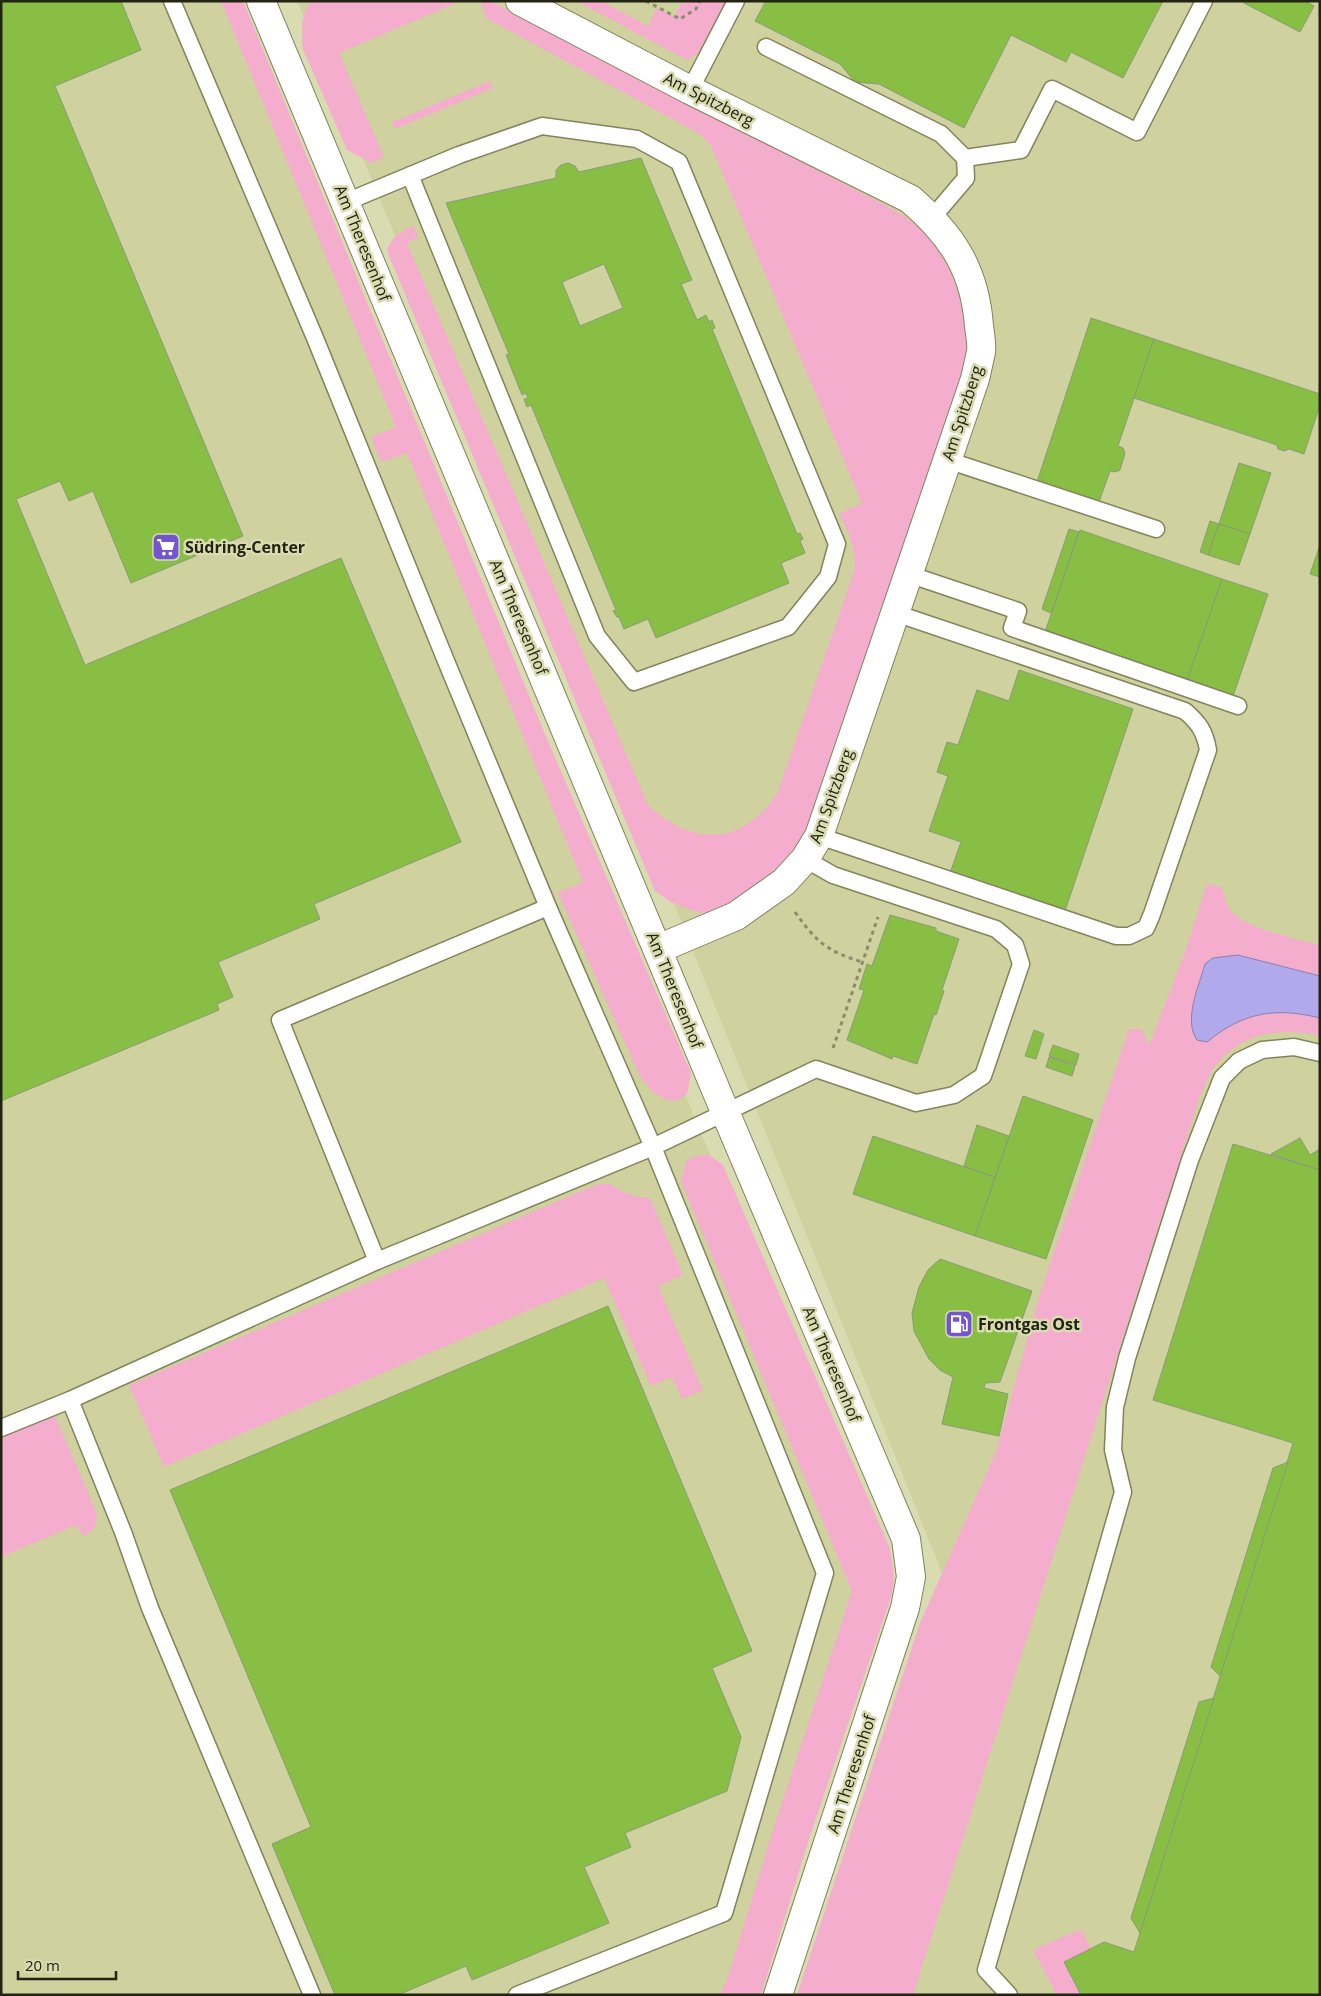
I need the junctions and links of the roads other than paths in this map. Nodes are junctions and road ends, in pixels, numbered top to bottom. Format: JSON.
{"nodes":[{"id":1,"x":172,"y":1,"type":"edge"},
{"id":2,"x":261,"y":1,"type":"edge"},
{"id":3,"x":520,"y":1,"type":"edge"},
{"id":4,"x":736,"y":1,"type":"edge"},
{"id":5,"x":1204,"y":1,"type":"edge"},
{"id":6,"x":766,"y":47,"type":"dead end"},
{"id":7,"x":690,"y":90,"type":"junction"},
{"id":8,"x":965,"y":158,"type":"junction"},
{"id":9,"x":410,"y":175,"type":"junction"},
{"id":10,"x":346,"y":202,"type":"junction"},
{"id":11,"x":932,"y":218,"type":"junction"},
{"id":12,"x":947,"y":460,"type":"junction"},
{"id":13,"x":1156,"y":529,"type":"dead end"},
{"id":14,"x":908,"y":574,"type":"junction"},
{"id":15,"x":895,"y":613,"type":"junction"},
{"id":16,"x":1238,"y":706,"type":"dead end"},
{"id":17,"x":812,"y":847,"type":"junction"},
{"id":18,"x":548,"y":907,"type":"junction"},
{"id":19,"x":658,"y":949,"type":"junction"},
{"id":20,"x":1320,"y":1053,"type":"edge"},
{"id":21,"x":726,"y":1114,"type":"junction"},
{"id":22,"x":653,"y":1147,"type":"junction"},
{"id":23,"x":377,"y":1261,"type":"junction"},
{"id":24,"x":70,"y":1400,"type":"junction"},
{"id":25,"x":1,"y":1428,"type":"edge"},
{"id":26,"x":312,"y":1995,"type":"edge"},
{"id":27,"x":517,"y":1995,"type":"edge"},
{"id":28,"x":778,"y":1995,"type":"edge"},
{"id":29,"x":1009,"y":1995,"type":"edge"}],
"edges":[{"from":1,"to":18,"type":"lane"},
{"from":2,"to":10,"type":"street","name":"Am Theresenhof"},
{"from":3,"to":7,"type":"street","name":"Am Spitzberg"},
{"from":4,"to":7,"type":"lane"},
{"from":5,"to":8,"type":"lane"},
{"from":6,"to":8,"type":"lane"},
{"from":7,"to":11,"type":"street","name":"Am Spitzberg"},
{"from":8,"to":11,"type":"lane"},
{"from":9,"to":9,"type":"lane"},
{"from":9,"to":10,"type":"lane"},
{"from":10,"to":19,"type":"street","name":"Am Theresenhof"},
{"from":11,"to":12,"type":"street","name":"Am Spitzberg"},
{"from":12,"to":13,"type":"lane"},
{"from":12,"to":14,"type":"street","name":"Am Spitzberg"},
{"from":14,"to":15,"type":"street","name":"Am Spitzberg"},
{"from":14,"to":16,"type":"lane"},
{"from":15,"to":17,"type":"street","name":"Am Spitzberg"},
{"from":15,"to":17,"type":"lane"},
{"from":17,"to":19,"type":"street","name":"Am Spitzberg"},
{"from":17,"to":21,"type":"lane"},
{"from":18,"to":22,"type":"lane"},
{"from":18,"to":23,"type":"lane"},
{"from":19,"to":21,"type":"street","name":"Am Theresenhof"},
{"from":20,"to":29,"type":"lane"},
{"from":21,"to":22,"type":"lane"},
{"from":21,"to":28,"type":"street","name":"Am Theresenhof"},
{"from":22,"to":23,"type":"lane"},
{"from":22,"to":27,"type":"lane"},
{"from":23,"to":24,"type":"lane"},
{"from":24,"to":25,"type":"lane"},
{"from":24,"to":26,"type":"lane"}]}
